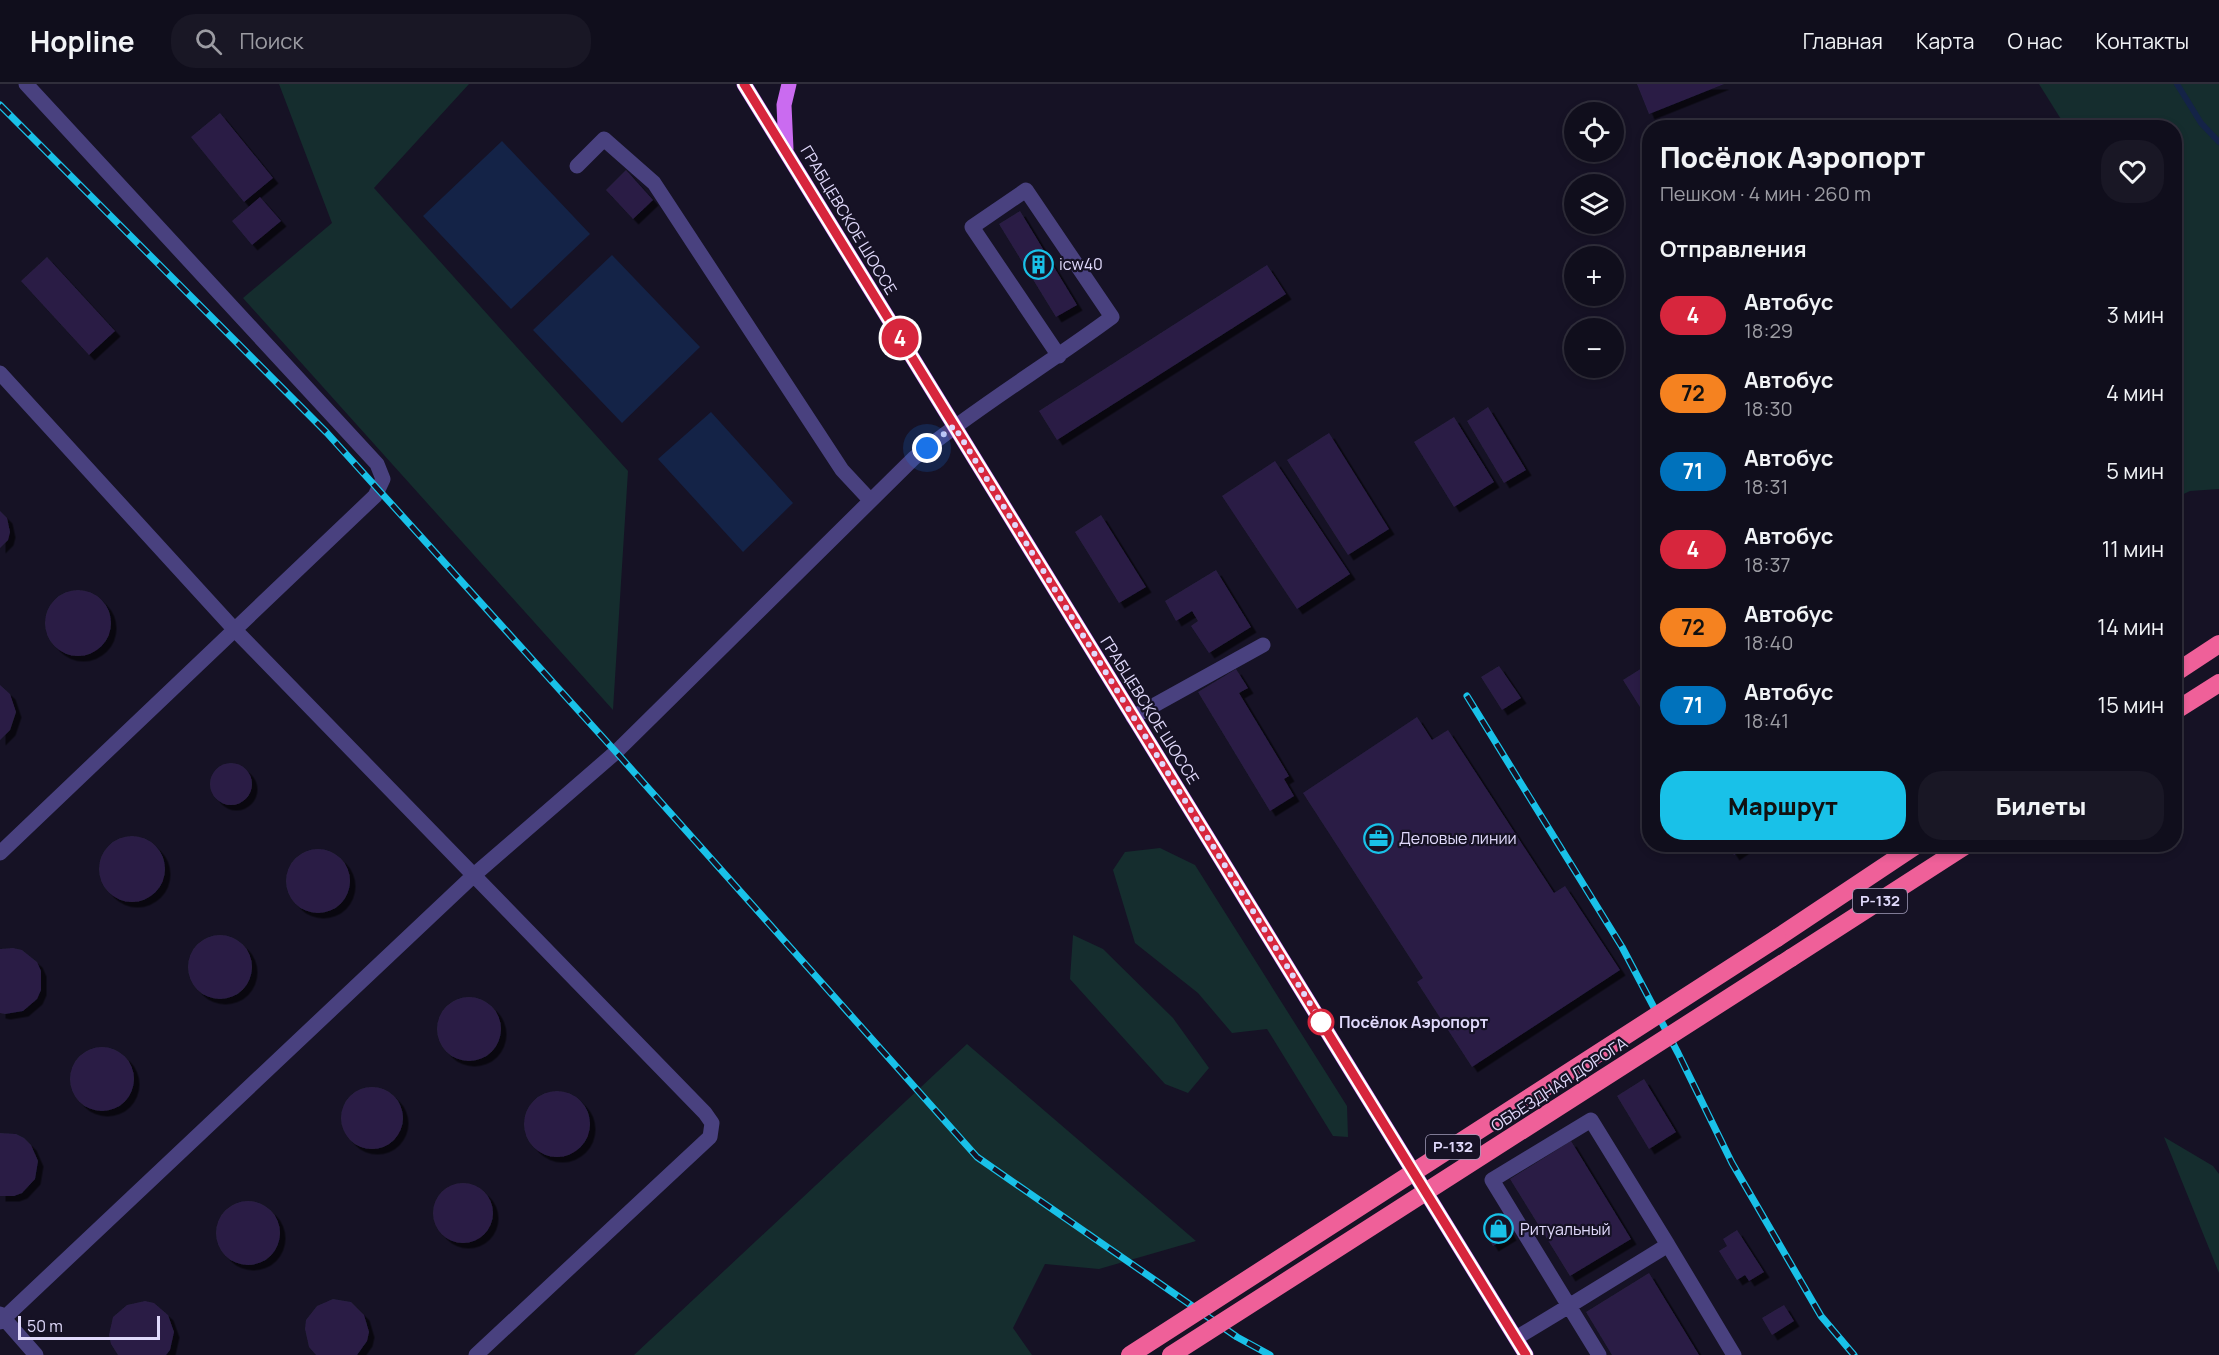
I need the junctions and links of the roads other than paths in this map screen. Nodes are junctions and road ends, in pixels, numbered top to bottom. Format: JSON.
{"nodes":[{"id":1,"x":26,"y":84,"type":"edge"},
{"id":2,"x":744,"y":84,"type":"edge"},
{"id":3,"x":789,"y":84,"type":"edge"},
{"id":4,"x":787,"y":152,"type":"junction"},
{"id":5,"x":577,"y":166,"type":"dead end"},
{"id":6,"x":1059,"y":356,"type":"junction"},
{"id":7,"x":2,"y":378,"type":"edge"},
{"id":8,"x":954,"y":426,"type":"junction"},
{"id":9,"x":870,"y":500,"type":"junction"},
{"id":10,"x":234,"y":629,"type":"junction"},
{"id":11,"x":2219,"y":644,"type":"edge"},
{"id":12,"x":1263,"y":645,"type":"dead end"},
{"id":13,"x":2182,"y":668,"type":"edge"},
{"id":14,"x":2219,"y":683,"type":"edge"},
{"id":15,"x":2182,"y":707,"type":"edge"},
{"id":16,"x":1133,"y":717,"type":"junction"},
{"id":17,"x":1905,"y":852,"type":"edge"},
{"id":18,"x":1956,"y":852,"type":"edge"},
{"id":19,"x":0,"y":853,"type":"edge"},
{"id":20,"x":474,"y":875,"type":"junction"},
{"id":21,"x":1668,"y":1245,"type":"junction"},
{"id":22,"x":1569,"y":1306,"type":"junction"},
{"id":23,"x":1,"y":1318,"type":"edge"},
{"id":24,"x":1516,"y":1338,"type":"junction"},
{"id":25,"x":36,"y":1355,"type":"edge"},
{"id":26,"x":476,"y":1355,"type":"edge"},
{"id":27,"x":1130,"y":1355,"type":"edge"},
{"id":28,"x":1171,"y":1355,"type":"edge"},
{"id":29,"x":1526,"y":1355,"type":"edge"},
{"id":30,"x":1599,"y":1355,"type":"edge"},
{"id":31,"x":1734,"y":1355,"type":"edge"}],
"edges":[{"from":1,"to":10,"type":"lane"},
{"from":2,"to":4,"type":"main road","name":"ГРАБЦЕВСКОЕ ШОССЕ"},
{"from":3,"to":4,"type":"main road"},
{"from":4,"to":8,"type":"main road","name":"ГРАБЦЕВСКОЕ ШОССЕ"},
{"from":5,"to":9,"type":"lane"},
{"from":6,"to":6,"type":"lane"},
{"from":6,"to":8,"type":"lane"},
{"from":7,"to":10,"type":"lane"},
{"from":8,"to":9,"type":"lane"},
{"from":8,"to":16,"type":"main road","name":"ГРАБЦЕВСКОЕ ШОССЕ"},
{"from":9,"to":20,"type":"lane"},
{"from":10,"to":19,"type":"lane"},
{"from":10,"to":20,"type":"lane"},
{"from":11,"to":13,"type":"highway"},
{"from":12,"to":16,"type":"lane"},
{"from":14,"to":15,"type":"highway"},
{"from":16,"to":24,"type":"main road","name":"ГРАБЦЕВСКОЕ ШОССЕ"},
{"from":17,"to":27,"type":"highway","name":"ОБЪЕЗДНАЯ ДОРОГА","number":"Р-132","bridge":true},
{"from":18,"to":28,"type":"highway","name":"ОБЪЕЗДНАЯ ДОРОГА","number":"Р-132","bridge":true},
{"from":20,"to":23,"type":"lane"},
{"from":20,"to":26,"type":"lane"},
{"from":21,"to":22,"type":"lane"},
{"from":21,"to":22,"type":"lane"},
{"from":21,"to":31,"type":"lane"},
{"from":22,"to":24,"type":"lane"},
{"from":22,"to":30,"type":"lane"},
{"from":23,"to":25,"type":"lane"},
{"from":24,"to":29,"type":"main road","name":"ГРАБЦЕВСКОЕ ШОССЕ"}]}
